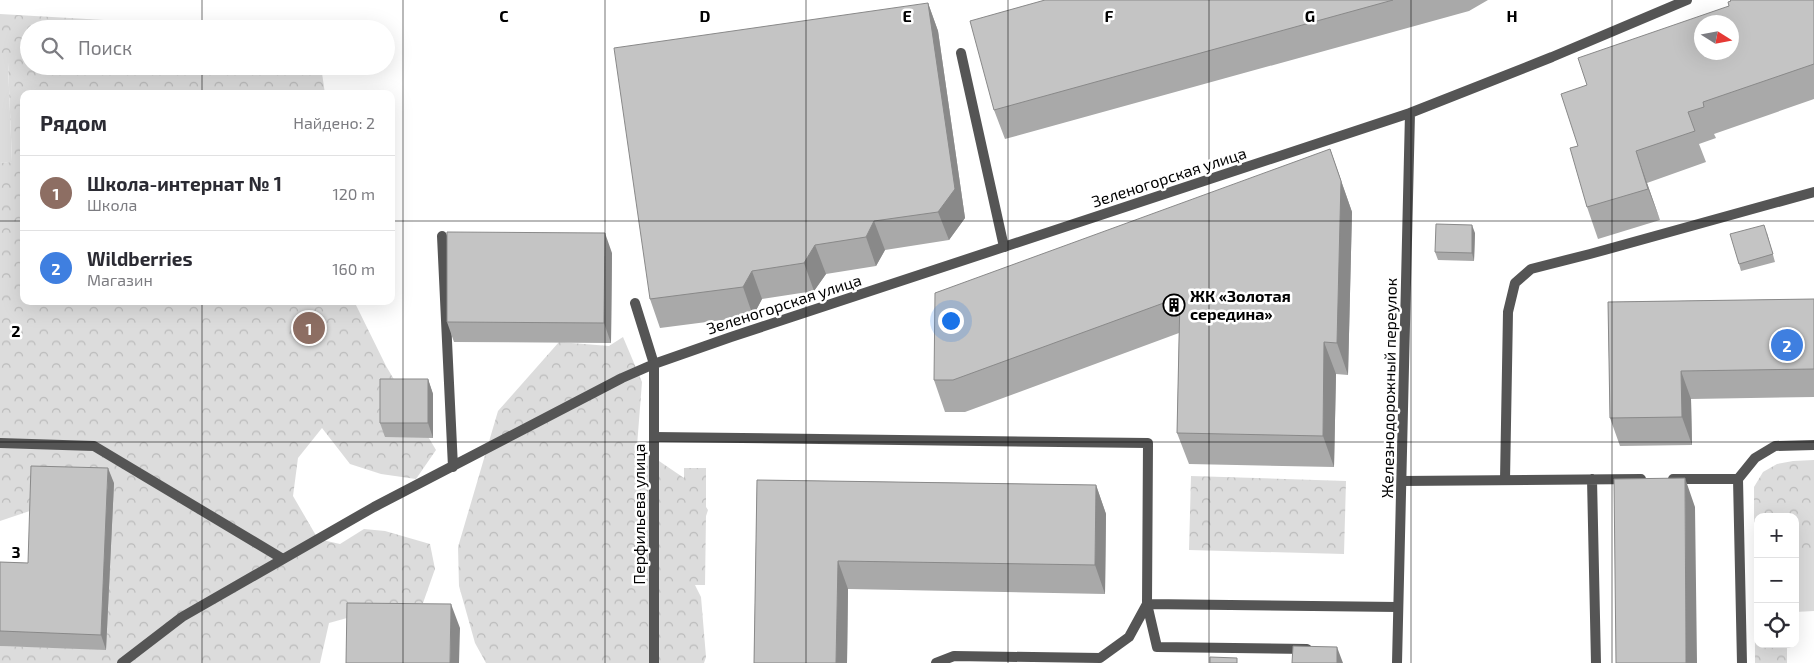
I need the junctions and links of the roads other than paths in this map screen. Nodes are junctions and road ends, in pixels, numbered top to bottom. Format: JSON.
{"nodes":[{"id":1,"x":1687,"y":0,"type":"edge"},
{"id":2,"x":961,"y":53,"type":"dead end"},
{"id":3,"x":1410,"y":113,"type":"junction"},
{"id":4,"x":1814,"y":192,"type":"edge"},
{"id":5,"x":442,"y":236,"type":"dead end"},
{"id":6,"x":1004,"y":247,"type":"junction"},
{"id":7,"x":635,"y":303,"type":"dead end"},
{"id":8,"x":654,"y":364,"type":"junction"},
{"id":9,"x":654,"y":437,"type":"junction"},
{"id":10,"x":0,"y":443,"type":"edge"},
{"id":11,"x":1814,"y":445,"type":"edge"},
{"id":12,"x":453,"y":467,"type":"junction"},
{"id":13,"x":1592,"y":479,"type":"junction"},
{"id":14,"x":1504,"y":480,"type":"junction"},
{"id":15,"x":1738,"y":480,"type":"junction"},
{"id":16,"x":1402,"y":481,"type":"junction"},
{"id":17,"x":283,"y":559,"type":"junction"},
{"id":18,"x":1147,"y":604,"type":"junction"},
{"id":19,"x":1398,"y":607,"type":"junction"},
{"id":20,"x":1314,"y":649,"type":"edge"},
{"id":21,"x":122,"y":663,"type":"edge"},
{"id":22,"x":654,"y":663,"type":"edge"},
{"id":23,"x":936,"y":663,"type":"edge"},
{"id":24,"x":1397,"y":663,"type":"edge"},
{"id":25,"x":1596,"y":663,"type":"edge"},
{"id":26,"x":1742,"y":663,"type":"edge"}],
"edges":[{"from":1,"to":3,"type":"street","name":"Зеленогорская улица"},
{"from":2,"to":6,"type":"street"},
{"from":3,"to":6,"type":"street","name":"Зеленогорская улица"},
{"from":3,"to":16,"type":"street","name":"Железнодорожный переулок"},
{"from":4,"to":14,"type":"street"},
{"from":5,"to":12,"type":"street"},
{"from":6,"to":8,"type":"street","name":"Зеленогорская улица"},
{"from":7,"to":8,"type":"street","name":"Перфильева улица"},
{"from":8,"to":9,"type":"street","name":"Перфильева улица"},
{"from":8,"to":12,"type":"street","name":"Зеленогорская улица"},
{"from":9,"to":18,"type":"street"},
{"from":9,"to":22,"type":"street","name":"Перфильева улица"},
{"from":10,"to":17,"type":"street"},
{"from":11,"to":15,"type":"street"},
{"from":12,"to":17,"type":"street","name":"Зеленогорская улица"},
{"from":13,"to":14,"type":"street"},
{"from":13,"to":15,"type":"street"},
{"from":13,"to":25,"type":"street"},
{"from":14,"to":16,"type":"street"},
{"from":15,"to":26,"type":"street"},
{"from":16,"to":19,"type":"street","name":"Железнодорожный переулок"},
{"from":17,"to":21,"type":"street","name":"Зеленогорская улица"},
{"from":18,"to":19,"type":"street"},
{"from":18,"to":20,"type":"street"},
{"from":18,"to":23,"type":"street"},
{"from":19,"to":24,"type":"street","name":"Железнодорожный переулок"}]}
